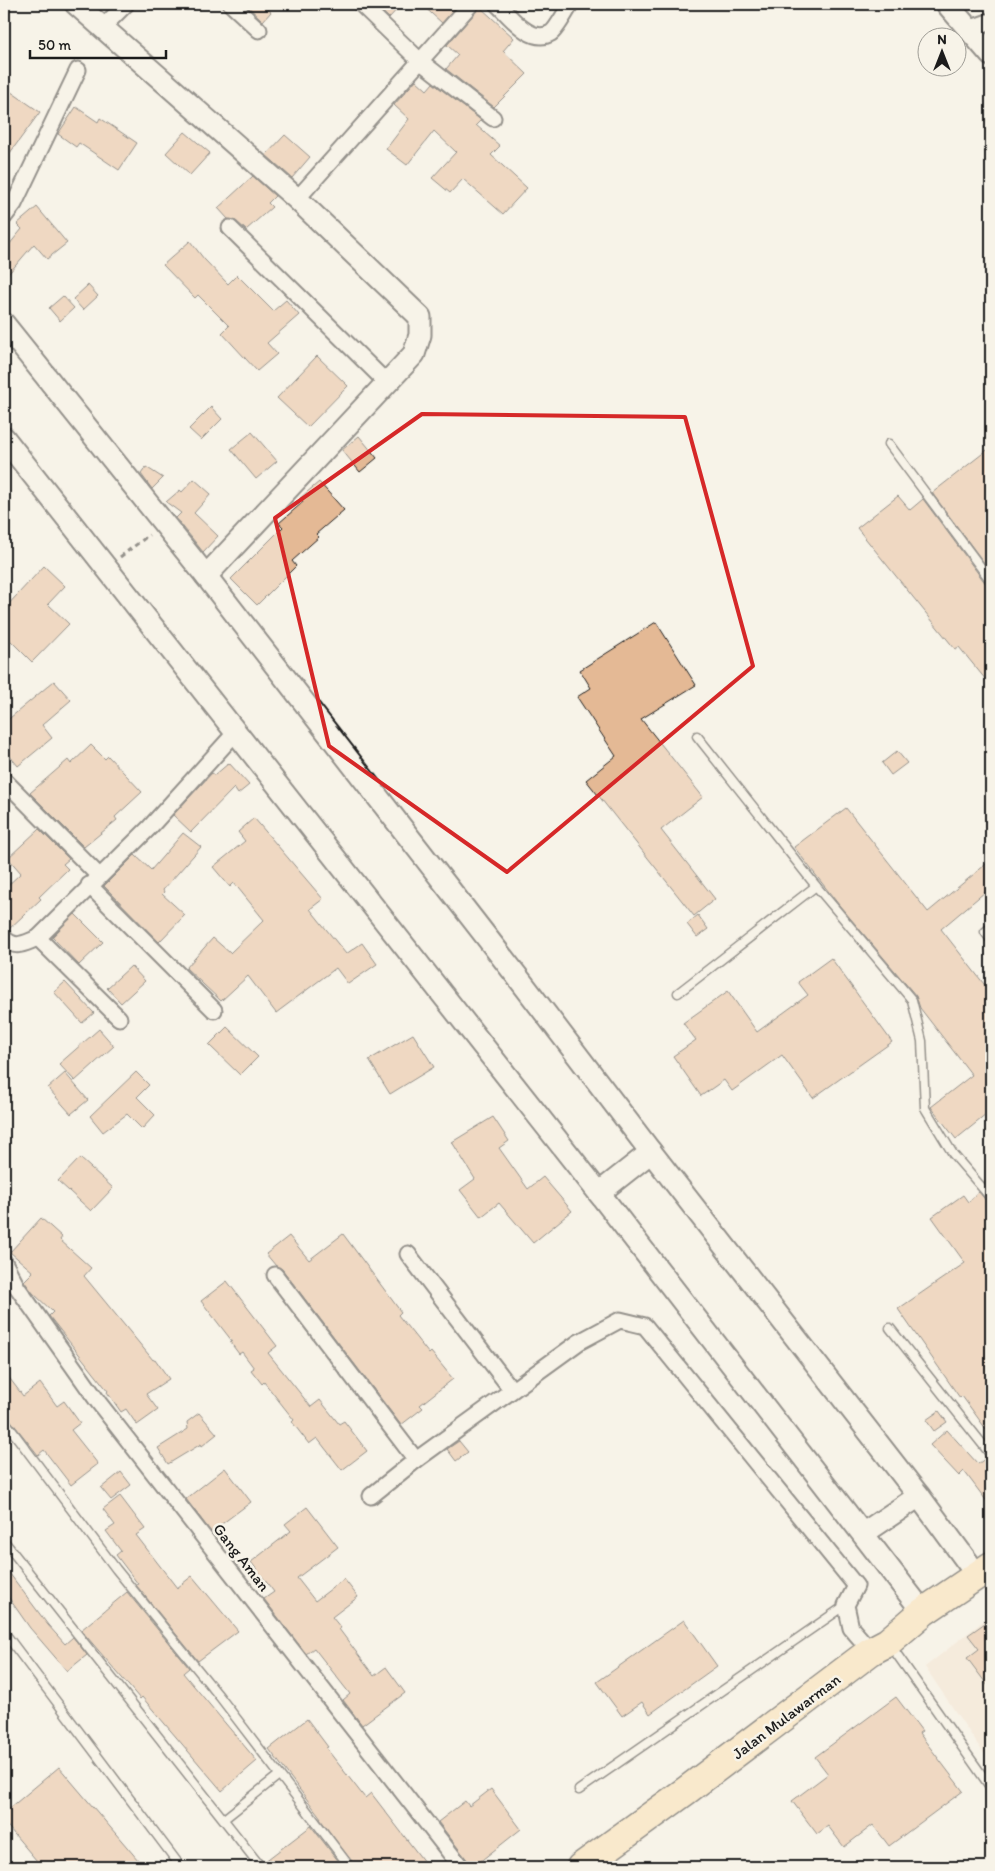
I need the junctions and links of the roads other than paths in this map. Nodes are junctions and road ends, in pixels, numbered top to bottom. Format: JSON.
{"nodes":[{"id":1,"x":76,"y":4,"type":"edge"},
{"id":2,"x":126,"y":4,"type":"edge"},
{"id":3,"x":231,"y":4,"type":"edge"},
{"id":4,"x":361,"y":4,"type":"edge"},
{"id":5,"x":471,"y":4,"type":"edge"},
{"id":6,"x":497,"y":4,"type":"edge"},
{"id":7,"x":571,"y":4,"type":"edge"},
{"id":8,"x":947,"y":4,"type":"edge"},
{"id":9,"x":991,"y":21,"type":"edge"},
{"id":10,"x":102,"y":28,"type":"junction"},
{"id":11,"x":967,"y":28,"type":"edge"},
{"id":12,"x":968,"y":29,"type":"joint"},
{"id":13,"x":259,"y":30,"type":"dead end"},
{"id":14,"x":991,"y":55,"type":"edge"},
{"id":15,"x":420,"y":61,"type":"junction"},
{"id":16,"x":78,"y":70,"type":"dead end"},
{"id":17,"x":494,"y":118,"type":"dead end"},
{"id":18,"x":297,"y":199,"type":"junction"},
{"id":19,"x":4,"y":217,"type":"edge"},
{"id":20,"x":230,"y":228,"type":"dead end"},
{"id":21,"x":4,"y":324,"type":"edge"},
{"id":22,"x":387,"y":383,"type":"junction"},
{"id":23,"x":4,"y":438,"type":"edge"},
{"id":24,"x":889,"y":444,"type":"dead end"},
{"id":25,"x":206,"y":576,"type":"junction"},
{"id":26,"x":991,"y":581,"type":"edge"},
{"id":27,"x":236,"y":732,"type":"junction"},
{"id":28,"x":698,"y":736,"type":"dead end"},
{"id":29,"x":4,"y":780,"type":"edge"},
{"id":30,"x":94,"y":881,"type":"junction"},
{"id":31,"x":816,"y":886,"type":"junction"},
{"id":32,"x":991,"y":927,"type":"edge"},
{"id":33,"x":4,"y":938,"type":"edge"},
{"id":34,"x":38,"y":938,"type":"junction"},
{"id":35,"x":991,"y":940,"type":"edge"},
{"id":36,"x":678,"y":993,"type":"dead end"},
{"id":37,"x":214,"y":1010,"type":"dead end"},
{"id":38,"x":119,"y":1018,"type":"dead end"},
{"id":39,"x":651,"y":1152,"type":"junction"},
{"id":40,"x":599,"y":1193,"type":"junction"},
{"id":41,"x":991,"y":1198,"type":"edge"},
{"id":42,"x":408,"y":1254,"type":"dead end"},
{"id":43,"x":4,"y":1262,"type":"edge"},
{"id":44,"x":275,"y":1275,"type":"dead end"},
{"id":45,"x":890,"y":1328,"type":"dead end"},
{"id":46,"x":512,"y":1390,"type":"junction"},
{"id":47,"x":4,"y":1420,"type":"edge"},
{"id":48,"x":991,"y":1455,"type":"edge"},
{"id":49,"x":416,"y":1460,"type":"junction"},
{"id":50,"x":371,"y":1496,"type":"dead end"},
{"id":51,"x":919,"y":1496,"type":"junction"},
{"id":52,"x":864,"y":1533,"type":"junction"},
{"id":53,"x":4,"y":1541,"type":"edge"},
{"id":54,"x":984,"y":1570,"type":"edge"},
{"id":55,"x":846,"y":1605,"type":"junction"},
{"id":56,"x":923,"y":1612,"type":"junction"},
{"id":57,"x":4,"y":1632,"type":"edge"},
{"id":58,"x":880,"y":1647,"type":"junction"},
{"id":59,"x":279,"y":1775,"type":"junction"},
{"id":60,"x":991,"y":1788,"type":"edge"},
{"id":61,"x":579,"y":1790,"type":"dead end"},
{"id":62,"x":224,"y":1819,"type":"junction"},
{"id":63,"x":181,"y":1867,"type":"edge"},
{"id":64,"x":261,"y":1867,"type":"edge"},
{"id":65,"x":350,"y":1867,"type":"edge"},
{"id":66,"x":461,"y":1867,"type":"edge"},
{"id":67,"x":581,"y":1867,"type":"edge"}],
"edges":[{"from":1,"to":10,"type":"street"},
{"from":2,"to":10,"type":"street"},
{"from":3,"to":13,"type":"street"},
{"from":4,"to":15,"type":"street"},
{"from":5,"to":15,"type":"street"},
{"from":6,"to":7,"type":"street"},
{"from":8,"to":11,"type":"street"},
{"from":9,"to":12,"type":"street"},
{"from":10,"to":18,"type":"street"},
{"from":12,"to":14,"type":"street"},
{"from":15,"to":17,"type":"street"},
{"from":15,"to":18,"type":"street"},
{"from":16,"to":19,"type":"street"},
{"from":18,"to":22,"type":"street"},
{"from":20,"to":22,"type":"street"},
{"from":21,"to":25,"type":"street"},
{"from":22,"to":25,"type":"street"},
{"from":23,"to":27,"type":"street"},
{"from":24,"to":26,"type":"lane"},
{"from":25,"to":39,"type":"street"},
{"from":27,"to":30,"type":"street"},
{"from":27,"to":40,"type":"street"},
{"from":28,"to":31,"type":"lane"},
{"from":29,"to":30,"type":"street"},
{"from":30,"to":34,"type":"street"},
{"from":30,"to":37,"type":"street"},
{"from":31,"to":36,"type":"lane"},
{"from":31,"to":41,"type":"lane"},
{"from":32,"to":35,"type":"lane"},
{"from":33,"to":34,"type":"street"},
{"from":34,"to":38,"type":"street"},
{"from":39,"to":40,"type":"street"},
{"from":39,"to":51,"type":"street"},
{"from":40,"to":52,"type":"street"},
{"from":42,"to":46,"type":"street"},
{"from":43,"to":66,"type":"street","name":"Gang Aman"},
{"from":44,"to":49,"type":"street"},
{"from":45,"to":48,"type":"lane"},
{"from":46,"to":49,"type":"street"},
{"from":46,"to":55,"type":"street"},
{"from":47,"to":59,"type":"lane"},
{"from":49,"to":50,"type":"street"},
{"from":51,"to":52,"type":"street"},
{"from":51,"to":54,"type":"street"},
{"from":52,"to":56,"type":"street"},
{"from":53,"to":62,"type":"lane"},
{"from":54,"to":56,"type":"highway","name":"Jalan Mulawarman"},
{"from":55,"to":58,"type":"street"},
{"from":55,"to":61,"type":"lane"},
{"from":56,"to":58,"type":"highway","name":"Jalan Mulawarman"},
{"from":57,"to":63,"type":"lane"},
{"from":58,"to":60,"type":"lane"},
{"from":58,"to":67,"type":"highway","name":"Jalan Mulawarman"},
{"from":59,"to":62,"type":"lane"},
{"from":59,"to":65,"type":"lane"},
{"from":62,"to":64,"type":"lane"}]}
